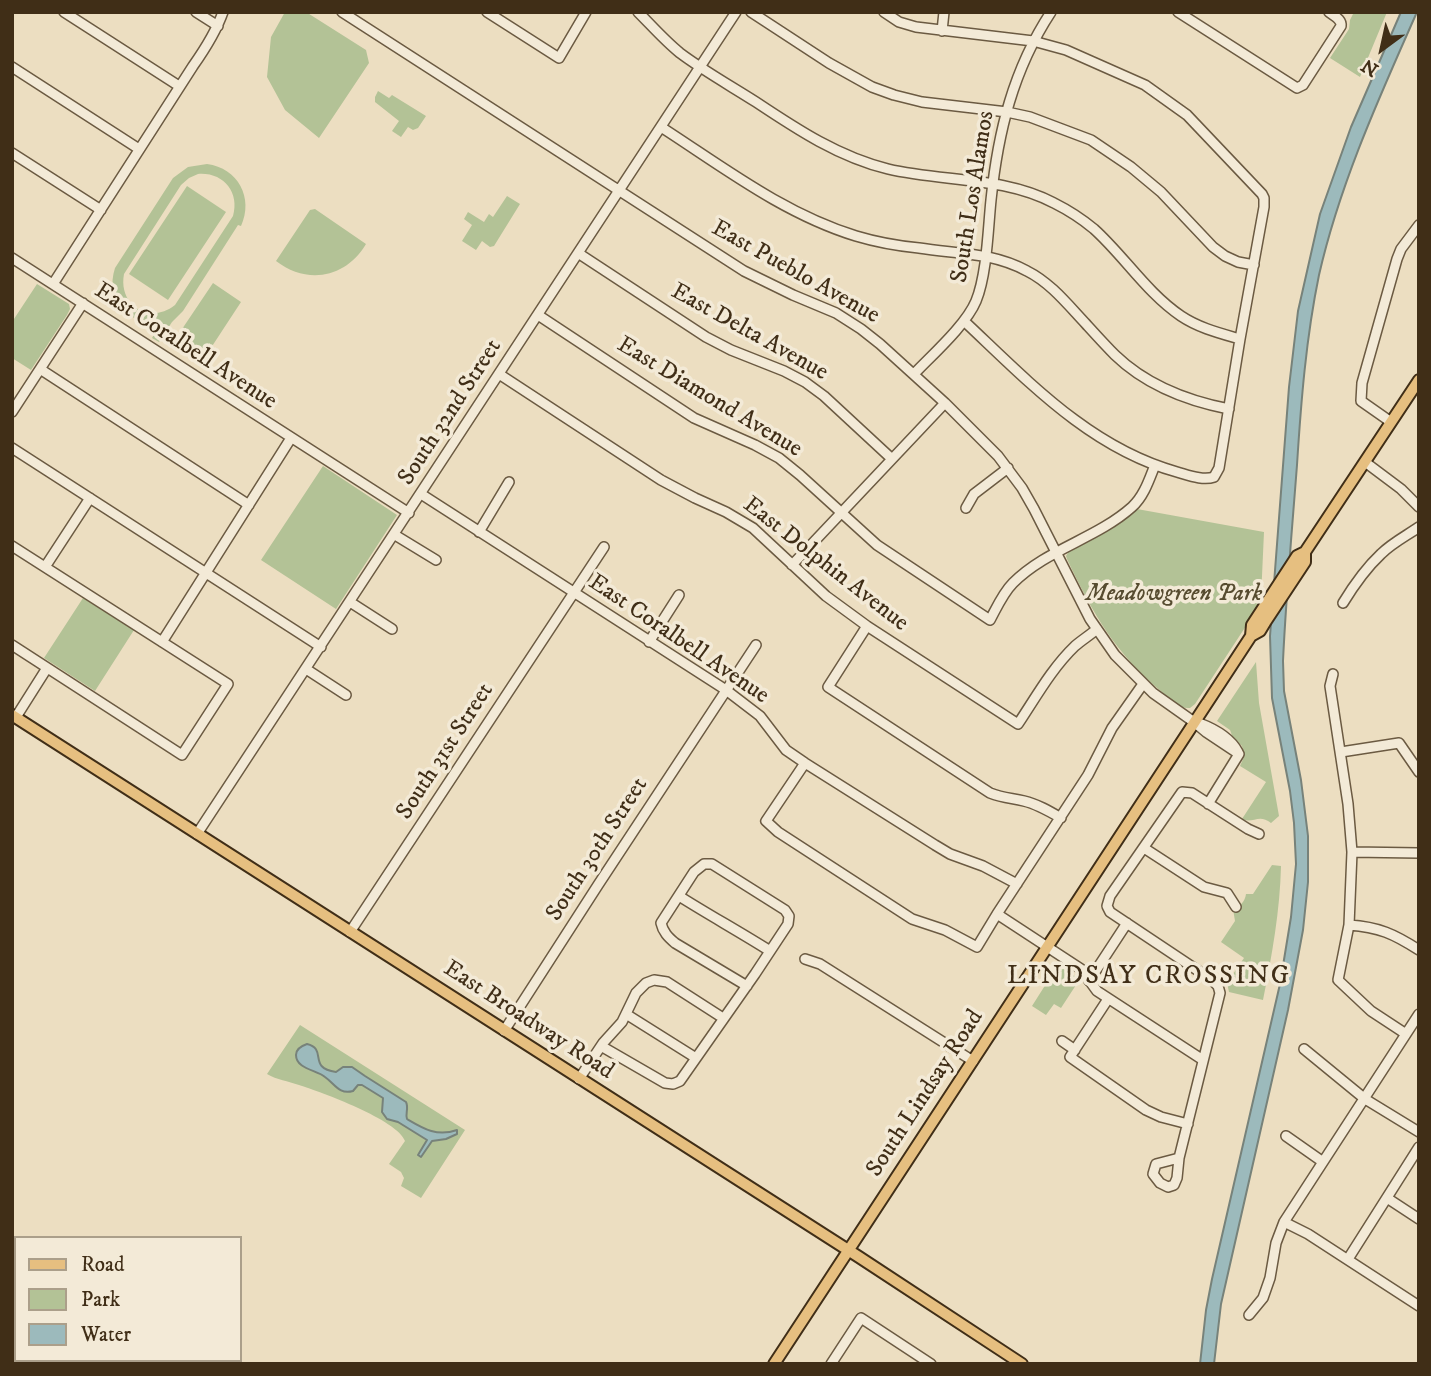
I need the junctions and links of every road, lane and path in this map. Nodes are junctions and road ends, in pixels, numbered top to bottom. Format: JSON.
{"nodes":[{"id":1,"x":64,"y":12,"type":"edge"},
{"id":2,"x":196,"y":12,"type":"edge"},
{"id":3,"x":223,"y":12,"type":"edge"},
{"id":4,"x":342,"y":12,"type":"edge"},
{"id":5,"x":487,"y":12,"type":"edge"},
{"id":6,"x":586,"y":12,"type":"edge"},
{"id":7,"x":638,"y":12,"type":"edge"},
{"id":8,"x":736,"y":12,"type":"edge"},
{"id":9,"x":751,"y":12,"type":"edge"},
{"id":10,"x":884,"y":12,"type":"edge"},
{"id":11,"x":944,"y":12,"type":"edge"},
{"id":12,"x":1051,"y":12,"type":"edge"},
{"id":13,"x":1178,"y":12,"type":"edge"},
{"id":14,"x":1329,"y":12,"type":"edge"},
{"id":15,"x":218,"y":26,"type":"junction"},
{"id":16,"x":942,"y":31,"type":"junction"},
{"id":17,"x":1033,"y":41,"type":"junction"},
{"id":18,"x":701,"y":66,"type":"junction"},
{"id":19,"x":12,"y":67,"type":"edge"},
{"id":20,"x":179,"y":86,"type":"junction"},
{"id":21,"x":1007,"y":112,"type":"junction"},
{"id":22,"x":661,"y":127,"type":"junction"},
{"id":23,"x":139,"y":149,"type":"junction"},
{"id":24,"x":12,"y":153,"type":"edge"},
{"id":25,"x":993,"y":183,"type":"junction"},
{"id":26,"x":619,"y":191,"type":"junction"},
{"id":27,"x":101,"y":210,"type":"junction"},
{"id":28,"x":1419,"y":225,"type":"edge"},
{"id":29,"x":578,"y":253,"type":"junction"},
{"id":30,"x":986,"y":255,"type":"junction"},
{"id":31,"x":12,"y":258,"type":"edge"},
{"id":32,"x":1254,"y":265,"type":"junction"},
{"id":33,"x":53,"y":284,"type":"junction"},
{"id":34,"x":83,"y":303,"type":"junction"},
{"id":35,"x":538,"y":315,"type":"junction"},
{"id":36,"x":964,"y":321,"type":"junction"},
{"id":37,"x":1240,"y":339,"type":"junction"},
{"id":38,"x":40,"y":369,"type":"junction"},
{"id":39,"x":499,"y":374,"type":"junction"},
{"id":40,"x":914,"y":374,"type":"junction"},
{"id":41,"x":1419,"y":380,"type":"edge"},
{"id":42,"x":945,"y":403,"type":"junction"},
{"id":43,"x":1230,"y":409,"type":"junction"},
{"id":44,"x":12,"y":411,"type":"edge"},
{"id":45,"x":1391,"y":422,"type":"junction"},
{"id":46,"x":292,"y":438,"type":"junction"},
{"id":47,"x":12,"y":448,"type":"edge"},
{"id":48,"x":892,"y":459,"type":"junction"},
{"id":49,"x":1365,"y":462,"type":"junction"},
{"id":50,"x":1155,"y":465,"type":"junction"},
{"id":51,"x":1008,"y":468,"type":"junction"},
{"id":52,"x":509,"y":482,"type":"dead end"},
{"id":53,"x":421,"y":494,"type":"junction"},
{"id":54,"x":90,"y":498,"type":"junction"},
{"id":55,"x":249,"y":505,"type":"junction"},
{"id":56,"x":1419,"y":507,"type":"edge"},
{"id":57,"x":966,"y":508,"type":"dead end"},
{"id":58,"x":842,"y":512,"type":"junction"},
{"id":59,"x":409,"y":513,"type":"junction"},
{"id":60,"x":1419,"y":527,"type":"edge"},
{"id":61,"x":479,"y":532,"type":"junction"},
{"id":62,"x":395,"y":535,"type":"junction"},
{"id":63,"x":12,"y":546,"type":"edge"},
{"id":64,"x":604,"y":547,"type":"dead end"},
{"id":65,"x":1056,"y":552,"type":"junction"},
{"id":66,"x":1306,"y":552,"type":"junction"},
{"id":67,"x":436,"y":560,"type":"dead end"},
{"id":68,"x":792,"y":565,"type":"junction"},
{"id":69,"x":45,"y":567,"type":"junction"},
{"id":70,"x":206,"y":573,"type":"junction"},
{"id":71,"x":573,"y":593,"type":"junction"},
{"id":72,"x":678,"y":595,"type":"dead end"},
{"id":73,"x":350,"y":602,"type":"junction"},
{"id":74,"x":1343,"y":603,"type":"dead end"},
{"id":75,"x":867,"y":626,"type":"junction"},
{"id":76,"x":392,"y":629,"type":"dead end"},
{"id":77,"x":1097,"y":629,"type":"junction"},
{"id":78,"x":1251,"y":636,"type":"junction"},
{"id":79,"x":162,"y":642,"type":"junction"},
{"id":80,"x":649,"y":642,"type":"junction"},
{"id":81,"x":12,"y":645,"type":"edge"},
{"id":82,"x":757,"y":645,"type":"dead end"},
{"id":83,"x":321,"y":647,"type":"junction"},
{"id":84,"x":47,"y":668,"type":"junction"},
{"id":85,"x":306,"y":669,"type":"junction"},
{"id":86,"x":1333,"y":674,"type":"dead end"},
{"id":87,"x":1143,"y":684,"type":"junction"},
{"id":88,"x":726,"y":690,"type":"junction"},
{"id":89,"x":346,"y":695,"type":"dead end"},
{"id":90,"x":14,"y":716,"type":"edge"},
{"id":91,"x":1194,"y":722,"type":"junction"},
{"id":92,"x":1341,"y":752,"type":"junction"},
{"id":93,"x":805,"y":763,"type":"junction"},
{"id":94,"x":1419,"y":772,"type":"edge"},
{"id":95,"x":1208,"y":804,"type":"junction"},
{"id":96,"x":1061,"y":818,"type":"junction"},
{"id":97,"x":197,"y":834,"type":"junction"},
{"id":98,"x":1259,"y":834,"type":"dead end"},
{"id":99,"x":1144,"y":848,"type":"junction"},
{"id":100,"x":1352,"y":852,"type":"junction"},
{"id":101,"x":1419,"y":853,"type":"edge"},
{"id":102,"x":1017,"y":884,"type":"junction"},
{"id":103,"x":679,"y":896,"type":"junction"},
{"id":104,"x":1236,"y":907,"type":"dead end"},
{"id":105,"x":997,"y":914,"type":"junction"},
{"id":106,"x":1127,"y":923,"type":"junction"},
{"id":107,"x":1349,"y":925,"type":"junction"},
{"id":108,"x":350,"y":932,"type":"junction"},
{"id":109,"x":1048,"y":947,"type":"junction"},
{"id":110,"x":1419,"y":950,"type":"edge"},
{"id":111,"x":770,"y":951,"type":"junction"},
{"id":112,"x":805,"y":959,"type":"dead end"},
{"id":113,"x":1089,"y":981,"type":"junction"},
{"id":114,"x":747,"y":986,"type":"junction"},
{"id":115,"x":1108,"y":999,"type":"junction"},
{"id":116,"x":626,"y":1014,"type":"junction"},
{"id":117,"x":1419,"y":1014,"type":"edge"},
{"id":118,"x":723,"y":1018,"type":"junction"},
{"id":119,"x":504,"y":1031,"type":"junction"},
{"id":120,"x":1406,"y":1034,"type":"junction"},
{"id":121,"x":1062,"y":1041,"type":"dead end"},
{"id":122,"x":601,"y":1046,"type":"junction"},
{"id":123,"x":1304,"y":1049,"type":"dead end"},
{"id":124,"x":1072,"y":1053,"type":"junction"},
{"id":125,"x":696,"y":1058,"type":"junction"},
{"id":126,"x":973,"y":1060,"type":"junction"},
{"id":127,"x":1203,"y":1060,"type":"junction"},
{"id":128,"x":579,"y":1079,"type":"junction"},
{"id":129,"x":1365,"y":1099,"type":"junction"},
{"id":130,"x":1188,"y":1124,"type":"junction"},
{"id":131,"x":1419,"y":1132,"type":"edge"},
{"id":132,"x":1286,"y":1136,"type":"dead end"},
{"id":133,"x":1419,"y":1147,"type":"edge"},
{"id":134,"x":1179,"y":1158,"type":"dead end"},
{"id":135,"x":1323,"y":1161,"type":"junction"},
{"id":136,"x":1387,"y":1198,"type":"junction"},
{"id":137,"x":1419,"y":1219,"type":"edge"},
{"id":138,"x":1284,"y":1222,"type":"junction"},
{"id":139,"x":848,"y":1251,"type":"junction"},
{"id":140,"x":1348,"y":1259,"type":"junction"},
{"id":141,"x":1419,"y":1306,"type":"edge"},
{"id":142,"x":1249,"y":1315,"type":"dead end"},
{"id":143,"x":1016,"y":1362,"type":"edge"},
{"id":144,"x":774,"y":1364,"type":"edge"},
{"id":145,"x":831,"y":1364,"type":"edge"},
{"id":146,"x":931,"y":1364,"type":"edge"}],
"edges":[{"from":1,"to":20,"type":"street"},
{"from":2,"to":15,"type":"street"},
{"from":3,"to":15,"type":"street"},
{"from":4,"to":26,"type":"street","name":"East Pueblo Avenue"},
{"from":5,"to":6,"type":"street"},
{"from":7,"to":18,"type":"street"},
{"from":8,"to":18,"type":"street","name":"South 32nd Street"},
{"from":9,"to":21,"type":"street"},
{"from":10,"to":16,"type":"street"},
{"from":11,"to":16,"type":"street"},
{"from":12,"to":17,"type":"street","name":"South Los Alamos"},
{"from":13,"to":14,"type":"street"},
{"from":15,"to":20,"type":"street"},
{"from":16,"to":17,"type":"street"},
{"from":17,"to":21,"type":"street","name":"South Los Alamos"},
{"from":17,"to":32,"type":"street"},
{"from":18,"to":22,"type":"street","name":"South 32nd Street"},
{"from":18,"to":25,"type":"street"},
{"from":19,"to":23,"type":"street"},
{"from":20,"to":23,"type":"street"},
{"from":21,"to":25,"type":"street","name":"South Los Alamos"},
{"from":21,"to":32,"type":"street"},
{"from":22,"to":26,"type":"street","name":"South 32nd Street"},
{"from":22,"to":30,"type":"street"},
{"from":23,"to":27,"type":"street"},
{"from":24,"to":27,"type":"street"},
{"from":25,"to":30,"type":"street","name":"South Los Alamos"},
{"from":25,"to":37,"type":"street"},
{"from":26,"to":29,"type":"street","name":"South 32nd Street"},
{"from":26,"to":40,"type":"street","name":"East Pueblo Avenue"},
{"from":27,"to":33,"type":"street"},
{"from":28,"to":45,"type":"street"},
{"from":29,"to":35,"type":"street","name":"South 32nd Street"},
{"from":29,"to":48,"type":"street","name":"East Delta Avenue"},
{"from":30,"to":36,"type":"street","name":"South Los Alamos"},
{"from":30,"to":43,"type":"street"},
{"from":31,"to":33,"type":"street","name":"East Coralbell Avenue"},
{"from":32,"to":37,"type":"street"},
{"from":33,"to":34,"type":"street","name":"East Coralbell Avenue"},
{"from":34,"to":38,"type":"street"},
{"from":34,"to":46,"type":"street","name":"East Coralbell Avenue"},
{"from":35,"to":39,"type":"street","name":"South 32nd Street"},
{"from":35,"to":58,"type":"street","name":"East Diamond Avenue"},
{"from":36,"to":40,"type":"street","name":"South Los Alamos"},
{"from":36,"to":50,"type":"street"},
{"from":37,"to":43,"type":"street"},
{"from":38,"to":44,"type":"street"},
{"from":38,"to":55,"type":"street"},
{"from":39,"to":53,"type":"street","name":"South 32nd Street"},
{"from":39,"to":68,"type":"street","name":"East Dolphin Avenue"},
{"from":40,"to":42,"type":"street","name":"East Pueblo Avenue"},
{"from":41,"to":45,"type":"main road","name":"South Lindsay Road"},
{"from":42,"to":48,"type":"street"},
{"from":42,"to":51,"type":"street","name":"East Pueblo Avenue"},
{"from":43,"to":50,"type":"street"},
{"from":45,"to":49,"type":"main road","name":"South Lindsay Road"},
{"from":46,"to":55,"type":"street"},
{"from":46,"to":59,"type":"street","name":"East Coralbell Avenue"},
{"from":47,"to":54,"type":"street"},
{"from":48,"to":58,"type":"street"},
{"from":49,"to":56,"type":"street"},
{"from":49,"to":66,"type":"main road","name":"South Lindsay Road"},
{"from":50,"to":65,"type":"street"},
{"from":51,"to":57,"type":"street"},
{"from":51,"to":65,"type":"street","name":"East Pueblo Avenue"},
{"from":52,"to":61,"type":"street"},
{"from":53,"to":59,"type":"street","name":"South 32nd Street"},
{"from":53,"to":61,"type":"street","name":"East Coralbell Avenue"},
{"from":54,"to":69,"type":"street"},
{"from":54,"to":70,"type":"street"},
{"from":55,"to":70,"type":"street"},
{"from":58,"to":65,"type":"street","name":"East Diamond Avenue"},
{"from":58,"to":68,"type":"street"},
{"from":59,"to":62,"type":"street","name":"South 32nd Street"},
{"from":60,"to":74,"type":"street"},
{"from":61,"to":71,"type":"street","name":"East Coralbell Avenue"},
{"from":62,"to":67,"type":"street"},
{"from":62,"to":73,"type":"street","name":"South 32nd Street"},
{"from":63,"to":69,"type":"street"},
{"from":64,"to":71,"type":"street","name":"South 31st Street"},
{"from":65,"to":77,"type":"street","name":"East Pueblo Avenue"},
{"from":66,"to":78,"type":"main road","name":"South Lindsay Road"},
{"from":66,"to":78,"type":"main road","name":"South Lindsay Road"},
{"from":68,"to":75,"type":"street","name":"East Dolphin Avenue"},
{"from":69,"to":79,"type":"street"},
{"from":70,"to":79,"type":"street"},
{"from":70,"to":83,"type":"street"},
{"from":71,"to":80,"type":"street","name":"East Coralbell Avenue"},
{"from":71,"to":108,"type":"street","name":"South 31st Street"},
{"from":72,"to":80,"type":"street"},
{"from":73,"to":76,"type":"street"},
{"from":73,"to":83,"type":"street","name":"South 32nd Street"},
{"from":75,"to":77,"type":"street","name":"East Dolphin Avenue"},
{"from":75,"to":96,"type":"street"},
{"from":77,"to":87,"type":"street","name":"East Pueblo Avenue"},
{"from":78,"to":91,"type":"main road","name":"South Lindsay Road"},
{"from":79,"to":84,"type":"street"},
{"from":80,"to":88,"type":"street","name":"East Coralbell Avenue"},
{"from":81,"to":84,"type":"street"},
{"from":82,"to":88,"type":"street","name":"South 30th Street"},
{"from":83,"to":85,"type":"street","name":"South 32nd Street"},
{"from":84,"to":90,"type":"street"},
{"from":85,"to":89,"type":"street"},
{"from":85,"to":97,"type":"street","name":"South 32nd Street"},
{"from":86,"to":92,"type":"street"},
{"from":87,"to":91,"type":"street","name":"East Pueblo Avenue"},
{"from":87,"to":96,"type":"street"},
{"from":88,"to":93,"type":"street","name":"East Coralbell Avenue"},
{"from":88,"to":119,"type":"street","name":"South 30th Street"},
{"from":90,"to":97,"type":"main road","name":"East Broadway Road"},
{"from":91,"to":95,"type":"street","name":"East Pueblo Avenue"},
{"from":91,"to":109,"type":"main road","name":"South Lindsay Road"},
{"from":92,"to":94,"type":"street"},
{"from":92,"to":100,"type":"street"},
{"from":93,"to":102,"type":"street","name":"East Coralbell Avenue"},
{"from":93,"to":105,"type":"street"},
{"from":95,"to":98,"type":"street"},
{"from":95,"to":99,"type":"street"},
{"from":96,"to":102,"type":"street"},
{"from":97,"to":108,"type":"main road","name":"East Broadway Road"},
{"from":99,"to":104,"type":"street"},
{"from":99,"to":106,"type":"street"},
{"from":100,"to":101,"type":"street"},
{"from":100,"to":107,"type":"street"},
{"from":102,"to":105,"type":"street"},
{"from":103,"to":111,"type":"street"},
{"from":103,"to":111,"type":"street"},
{"from":103,"to":114,"type":"street"},
{"from":105,"to":109,"type":"street"},
{"from":106,"to":113,"type":"street"},
{"from":106,"to":127,"type":"street"},
{"from":107,"to":110,"type":"street"},
{"from":107,"to":120,"type":"street"},
{"from":108,"to":119,"type":"main road","name":"East Broadway Road"},
{"from":109,"to":113,"type":"street"},
{"from":109,"to":126,"type":"main road","name":"South Lindsay Road"},
{"from":111,"to":114,"type":"street"},
{"from":112,"to":126,"type":"street"},
{"from":113,"to":115,"type":"street"},
{"from":114,"to":118,"type":"street"},
{"from":115,"to":124,"type":"street"},
{"from":115,"to":127,"type":"street"},
{"from":116,"to":118,"type":"street"},
{"from":116,"to":122,"type":"street"},
{"from":116,"to":125,"type":"street"},
{"from":117,"to":120,"type":"street"},
{"from":118,"to":125,"type":"street"},
{"from":119,"to":128,"type":"main road","name":"East Broadway Road"},
{"from":120,"to":129,"type":"street"},
{"from":121,"to":124,"type":"street"},
{"from":122,"to":125,"type":"street"},
{"from":122,"to":128,"type":"street"},
{"from":123,"to":129,"type":"street"},
{"from":124,"to":130,"type":"street"},
{"from":126,"to":139,"type":"main road","name":"South Lindsay Road"},
{"from":127,"to":130,"type":"street"},
{"from":128,"to":139,"type":"main road","name":"East Broadway Road"},
{"from":129,"to":131,"type":"street"},
{"from":129,"to":135,"type":"street"},
{"from":130,"to":134,"type":"street"},
{"from":132,"to":135,"type":"street"},
{"from":133,"to":136,"type":"street"},
{"from":135,"to":138,"type":"street"},
{"from":136,"to":137,"type":"street"},
{"from":136,"to":140,"type":"street"},
{"from":138,"to":140,"type":"street"},
{"from":138,"to":142,"type":"street"},
{"from":139,"to":143,"type":"main road","name":"East Broadway Road"},
{"from":139,"to":144,"type":"main road","name":"South Lindsay Road"},
{"from":140,"to":141,"type":"street"},
{"from":145,"to":146,"type":"street"}]}
